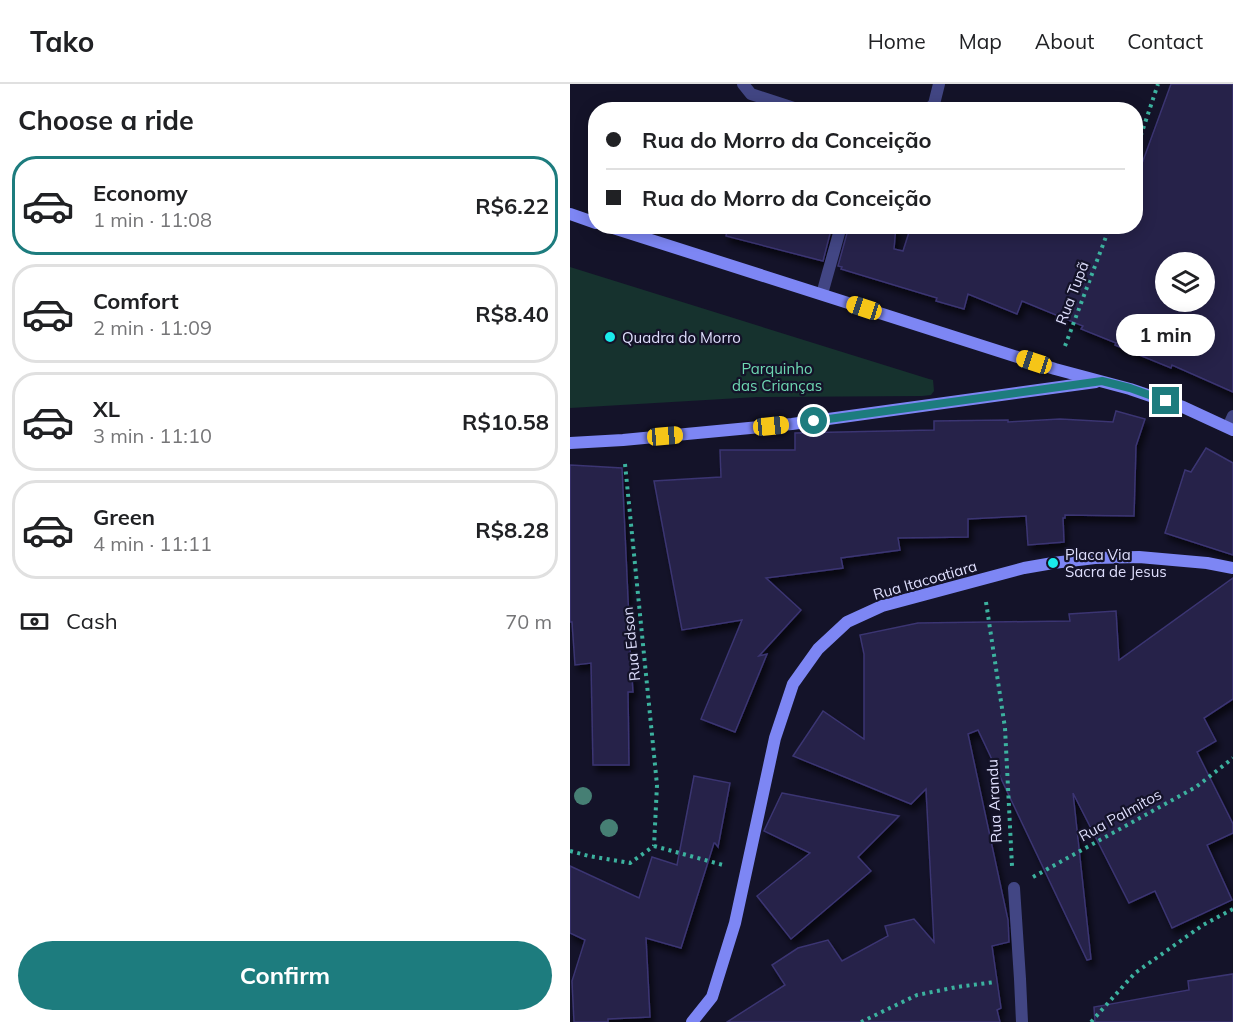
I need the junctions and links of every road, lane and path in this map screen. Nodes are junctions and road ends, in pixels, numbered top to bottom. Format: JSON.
{"nodes":[{"id":1,"x":743,"y":84,"type":"edge"},
{"id":2,"x":939,"y":84,"type":"edge"},
{"id":3,"x":1158,"y":84,"type":"edge"},
{"id":4,"x":776,"y":102,"type":"edge"},
{"id":5,"x":934,"y":102,"type":"edge"},
{"id":6,"x":1143,"y":129,"type":"edge"},
{"id":7,"x":570,"y":214,"type":"edge"},
{"id":8,"x":588,"y":220,"type":"edge"},
{"id":9,"x":633,"y":234,"type":"edge"},
{"id":10,"x":839,"y":234,"type":"edge"},
{"id":11,"x":1107,"y":234,"type":"edge"},
{"id":12,"x":822,"y":294,"type":"junction"},
{"id":13,"x":1055,"y":369,"type":"junction"},
{"id":14,"x":1102,"y":381,"type":"junction"},
{"id":15,"x":1231,"y":424,"type":"edge"},
{"id":16,"x":623,"y":440,"type":"junction"},
{"id":17,"x":570,"y":443,"type":"edge"},
{"id":18,"x":1233,"y":568,"type":"edge"},
{"id":19,"x":982,"y":579,"type":"junction"},
{"id":20,"x":1233,"y":758,"type":"edge"},
{"id":21,"x":654,"y":846,"type":"junction"},
{"id":22,"x":570,"y":851,"type":"edge"},
{"id":23,"x":747,"y":872,"type":"junction"},
{"id":24,"x":1014,"y":888,"type":"junction"},
{"id":25,"x":1233,"y":909,"type":"edge"},
{"id":26,"x":1020,"y":979,"type":"junction"},
{"id":27,"x":692,"y":1022,"type":"edge"},
{"id":28,"x":861,"y":1022,"type":"edge"},
{"id":29,"x":1022,"y":1022,"type":"edge"},
{"id":30,"x":1091,"y":1022,"type":"edge"}],
"edges":[{"from":1,"to":4,"type":"street"},
{"from":2,"to":5,"type":"street"},
{"from":3,"to":6,"type":"path"},
{"from":7,"to":8,"type":"street"},
{"from":9,"to":12,"type":"street"},
{"from":10,"to":12,"type":"street"},
{"from":11,"to":13,"type":"path","name":"Rua Tupã"},
{"from":12,"to":13,"type":"street"},
{"from":13,"to":14,"type":"street"},
{"from":14,"to":15,"type":"street"},
{"from":14,"to":16,"type":"street"},
{"from":16,"to":17,"type":"street"},
{"from":16,"to":21,"type":"path","name":"Rua Edson"},
{"from":18,"to":19,"type":"street","name":"Rua Itacoatiara"},
{"from":19,"to":23,"type":"street","name":"Rua Itacoatiara"},
{"from":19,"to":24,"type":"path","name":"Rua Arandu"},
{"from":20,"to":24,"type":"path","name":"Rua Palmitos"},
{"from":21,"to":22,"type":"path"},
{"from":21,"to":23,"type":"path"},
{"from":23,"to":27,"type":"street","name":"Rua Itacoatiara"},
{"from":24,"to":26,"type":"street"},
{"from":25,"to":30,"type":"path"},
{"from":26,"to":28,"type":"path"},
{"from":26,"to":29,"type":"street"}]}
